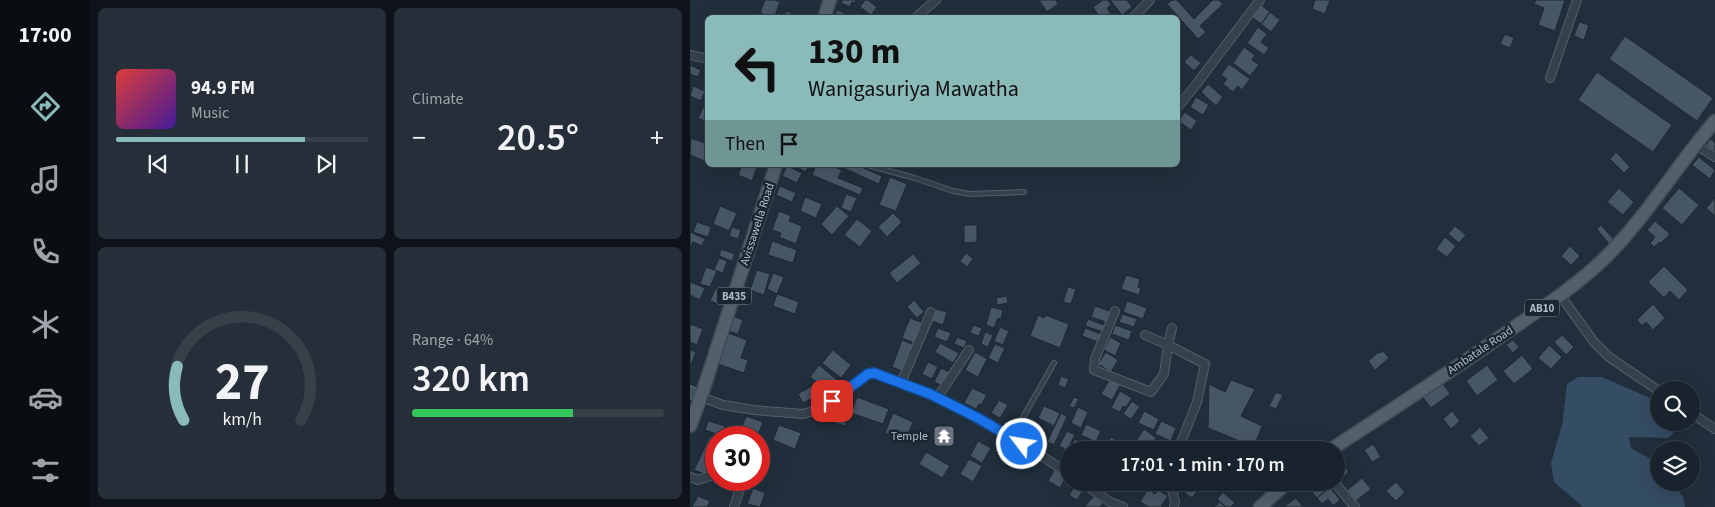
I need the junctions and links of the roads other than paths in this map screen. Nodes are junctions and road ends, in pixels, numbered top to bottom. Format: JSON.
{"nodes":[{"id":1,"x":830,"y":0,"type":"edge"},
{"id":2,"x":936,"y":0,"type":"edge"},
{"id":3,"x":1150,"y":0,"type":"edge"},
{"id":4,"x":1260,"y":0,"type":"edge"},
{"id":5,"x":1577,"y":0,"type":"edge"},
{"id":6,"x":825,"y":15,"type":"edge"},
{"id":7,"x":918,"y":15,"type":"edge"},
{"id":8,"x":1136,"y":15,"type":"edge"},
{"id":9,"x":690,"y":55,"type":"edge"},
{"id":10,"x":705,"y":58,"type":"edge"},
{"id":11,"x":1550,"y":78,"type":"dead end"},
{"id":12,"x":1180,"y":104,"type":"edge"},
{"id":13,"x":1715,"y":121,"type":"edge"},
{"id":14,"x":1695,"y":144,"type":"junction"},
{"id":15,"x":1715,"y":157,"type":"edge"},
{"id":16,"x":775,"y":167,"type":"edge"},
{"id":17,"x":874,"y":167,"type":"edge"},
{"id":18,"x":1024,"y":192,"type":"dead end"},
{"id":19,"x":1560,"y":296,"type":"junction"},
{"id":20,"x":1115,"y":311,"type":"dead end"},
{"id":21,"x":931,"y":312,"type":"dead end"},
{"id":22,"x":1172,"y":328,"type":"dead end"},
{"id":23,"x":1145,"y":335,"type":"dead end"},
{"id":24,"x":1168,"y":345,"type":"junction"},
{"id":25,"x":969,"y":350,"type":"dead end"},
{"id":26,"x":1054,"y":363,"type":"dead end"},
{"id":27,"x":901,"y":383,"type":"junction"},
{"id":28,"x":1650,"y":385,"type":"edge"},
{"id":29,"x":695,"y":394,"type":"edge"},
{"id":30,"x":937,"y":398,"type":"junction"},
{"id":31,"x":1700,"y":419,"type":"edge"},
{"id":32,"x":690,"y":426,"type":"edge"},
{"id":33,"x":1715,"y":428,"type":"edge"},
{"id":34,"x":1012,"y":437,"type":"junction"},
{"id":35,"x":1182,"y":441,"type":"edge"},
{"id":36,"x":1344,"y":441,"type":"edge"},
{"id":37,"x":1060,"y":468,"type":"edge"},
{"id":38,"x":690,"y":477,"type":"edge"},
{"id":39,"x":705,"y":478,"type":"edge"},
{"id":40,"x":739,"y":491,"type":"edge"},
{"id":41,"x":1091,"y":491,"type":"edge"},
{"id":42,"x":1172,"y":491,"type":"edge"},
{"id":43,"x":1278,"y":491,"type":"edge"},
{"id":44,"x":1342,"y":491,"type":"edge"},
{"id":45,"x":1107,"y":505,"type":"edge"},
{"id":46,"x":734,"y":507,"type":"edge"},
{"id":47,"x":1123,"y":507,"type":"edge"},
{"id":48,"x":1174,"y":507,"type":"edge"},
{"id":49,"x":1260,"y":507,"type":"edge"},
{"id":50,"x":1355,"y":507,"type":"edge"}],
"edges":[{"from":1,"to":6,"type":"main road"},
{"from":2,"to":7,"type":"street"},
{"from":3,"to":8,"type":"street"},
{"from":4,"to":12,"type":"street"},
{"from":5,"to":11,"type":"street"},
{"from":9,"to":10,"type":"street"},
{"from":13,"to":14,"type":"main road","name":"Ambatale Road","number":"AB10"},
{"from":14,"to":15,"type":"street"},
{"from":14,"to":19,"type":"main road","name":"Ambatale Road","number":"AB10"},
{"from":16,"to":29,"type":"main road","name":"Avissawella Road","number":"B435"},
{"from":17,"to":18,"type":"lane"},
{"from":19,"to":28,"type":"street"},
{"from":19,"to":36,"type":"main road","name":"Ambatale Road","number":"AB10"},
{"from":20,"to":24,"type":"street"},
{"from":21,"to":27,"type":"street"},
{"from":22,"to":24,"type":"street"},
{"from":23,"to":24,"type":"street"},
{"from":24,"to":35,"type":"street"},
{"from":25,"to":30,"type":"street"},
{"from":26,"to":34,"type":"lane"},
{"from":27,"to":29,"type":"street"},
{"from":27,"to":30,"type":"street"},
{"from":29,"to":32,"type":"main road","name":"Avissawella Road","number":"B435"},
{"from":30,"to":34,"type":"street"},
{"from":31,"to":33,"type":"street"},
{"from":34,"to":37,"type":"street"},
{"from":38,"to":39,"type":"street"},
{"from":40,"to":46,"type":"street"},
{"from":41,"to":45,"type":"street"},
{"from":42,"to":48,"type":"street"},
{"from":43,"to":49,"type":"main road"},
{"from":44,"to":50,"type":"street"},
{"from":45,"to":47,"type":"street"}]}
